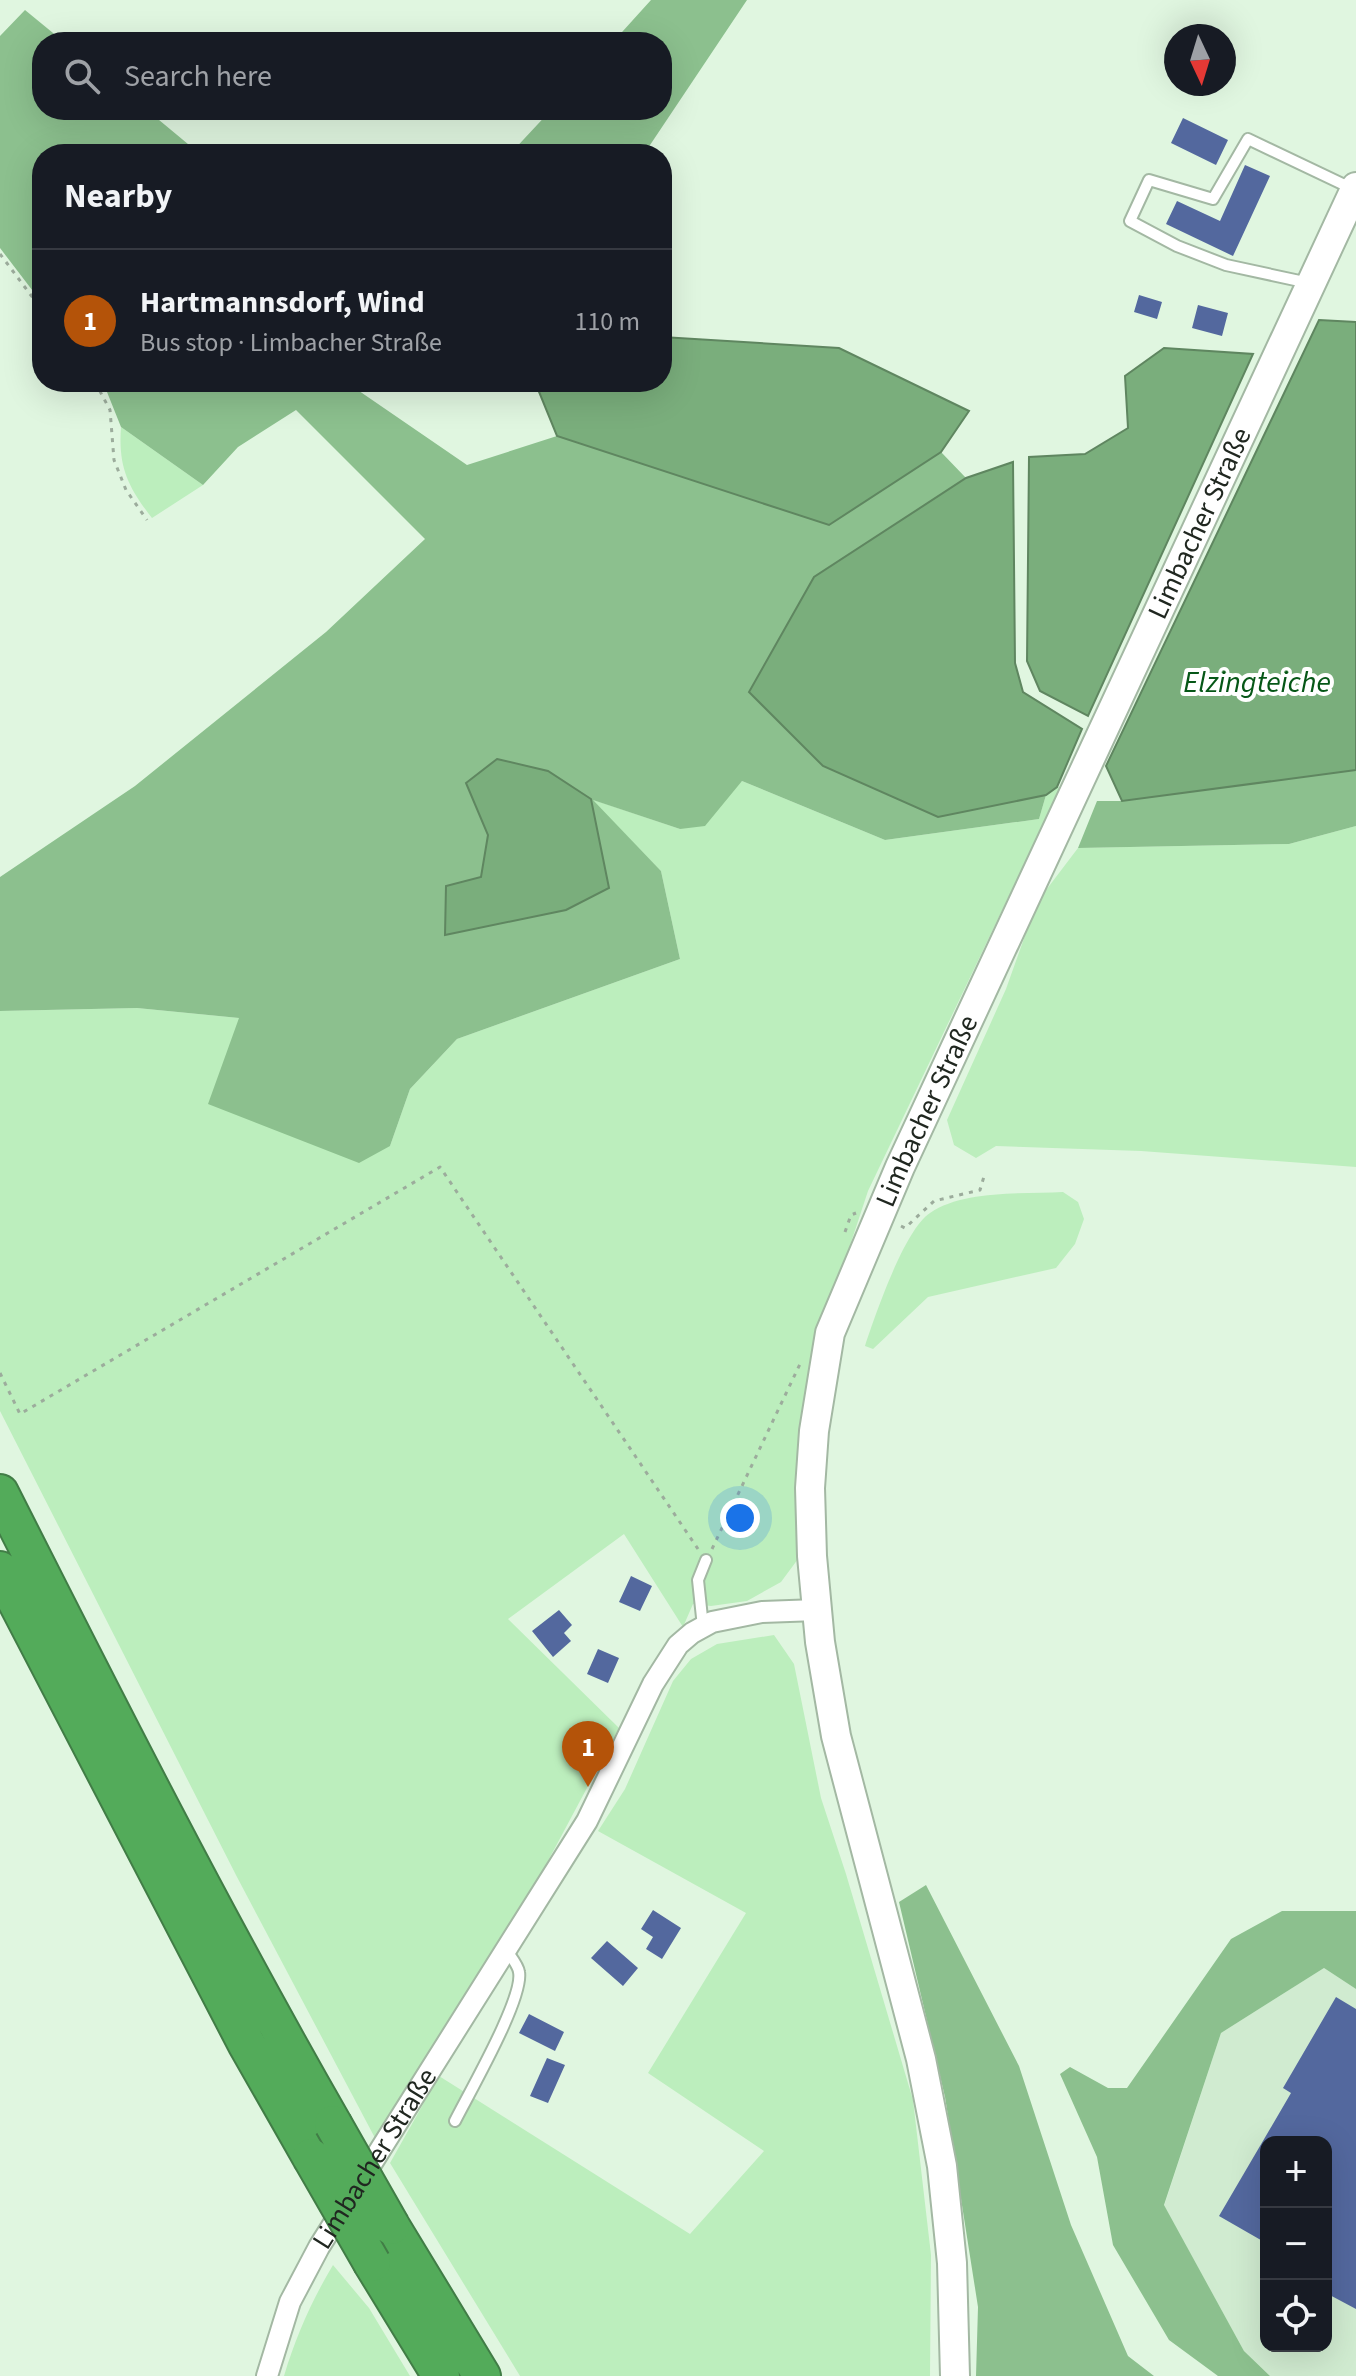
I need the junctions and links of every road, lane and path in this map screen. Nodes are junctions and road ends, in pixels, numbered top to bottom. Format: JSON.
{"nodes":[{"id":1,"x":1356,"y":188,"type":"edge"},
{"id":2,"x":0,"y":254,"type":"edge"},
{"id":3,"x":1312,"y":284,"type":"junction"},
{"id":4,"x":32,"y":297,"type":"edge"},
{"id":5,"x":100,"y":392,"type":"edge"},
{"id":6,"x":147,"y":520,"type":"dead end"},
{"id":7,"x":985,"y":1173,"type":"dead end"},
{"id":8,"x":879,"y":1218,"type":"junction"},
{"id":9,"x":842,"y":1242,"type":"dead end"},
{"id":10,"x":801,"y":1364,"type":"dead end"},
{"id":11,"x":0,"y":1373,"type":"edge"},
{"id":12,"x":0,"y":1493,"type":"edge"},
{"id":13,"x":706,"y":1560,"type":"junction"},
{"id":14,"x":0,"y":1570,"type":"edge"},
{"id":15,"x":817,"y":1610,"type":"junction"},
{"id":16,"x":703,"y":1627,"type":"junction"},
{"id":17,"x":507,"y":1951,"type":"junction"},
{"id":18,"x":455,"y":2121,"type":"dead end"},
{"id":19,"x":267,"y":2376,"type":"edge"},
{"id":20,"x":441,"y":2376,"type":"edge"},
{"id":21,"x":482,"y":2376,"type":"edge"},
{"id":22,"x":955,"y":2376,"type":"edge"}],
"edges":[{"from":1,"to":3,"type":"main road","name":"Limbacher Straße"},
{"from":1,"to":3,"type":"lane"},
{"from":2,"to":4,"type":"path"},
{"from":3,"to":8,"type":"main road","name":"Limbacher Straße"},
{"from":5,"to":6,"type":"path"},
{"from":7,"to":8,"type":"path"},
{"from":8,"to":9,"type":"path"},
{"from":8,"to":15,"type":"main road","name":"Limbacher Straße"},
{"from":10,"to":13,"type":"path"},
{"from":11,"to":13,"type":"path"},
{"from":12,"to":21,"type":"highway","bridge":true},
{"from":13,"to":16,"type":"lane"},
{"from":14,"to":20,"type":"highway","bridge":true},
{"from":15,"to":16,"type":"street","name":"Limbacher Straße"},
{"from":15,"to":22,"type":"main road"},
{"from":16,"to":17,"type":"street","name":"Limbacher Straße"},
{"from":17,"to":18,"type":"lane","name":"Limbacher Straße"},
{"from":17,"to":19,"type":"street","name":"Limbacher Straße"}]}
